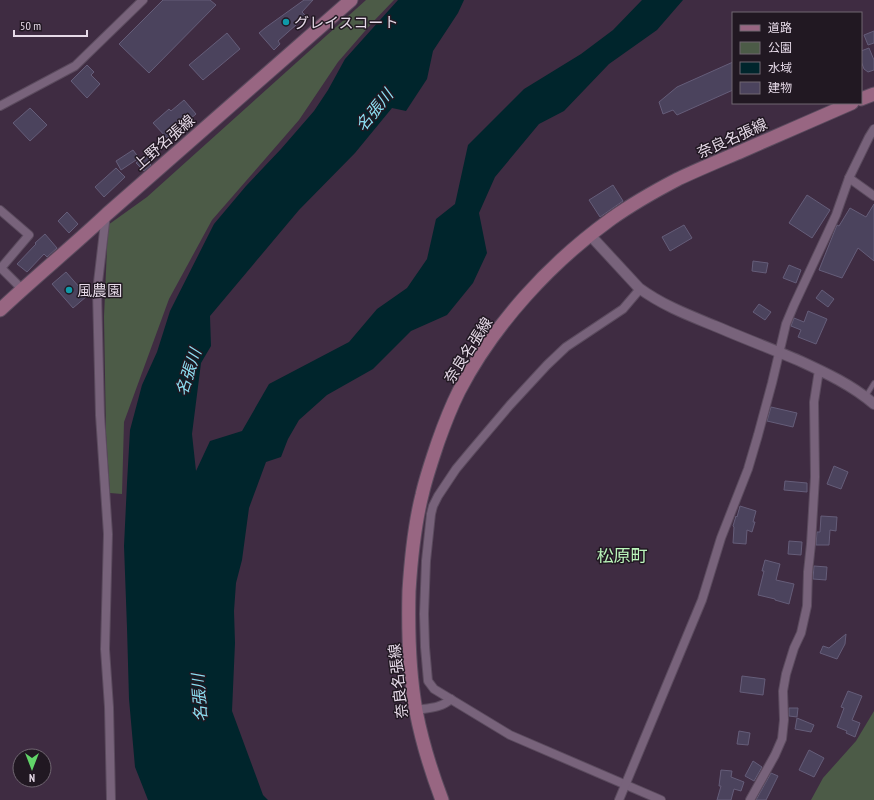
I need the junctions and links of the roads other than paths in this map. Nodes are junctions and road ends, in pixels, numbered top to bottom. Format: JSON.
{"nodes":[{"id":1,"x":143,"y":0,"type":"edge"},
{"id":2,"x":351,"y":0,"type":"edge"},
{"id":3,"x":874,"y":94,"type":"edge"},
{"id":4,"x":862,"y":99,"type":"edge"},
{"id":5,"x":850,"y":104,"type":"edge"},
{"id":6,"x":0,"y":106,"type":"edge"},
{"id":7,"x":874,"y":130,"type":"edge"},
{"id":8,"x":849,"y":178,"type":"junction"},
{"id":9,"x":874,"y":196,"type":"edge"},
{"id":10,"x":0,"y":210,"type":"edge"},
{"id":11,"x":107,"y":214,"type":"junction"},
{"id":12,"x":590,"y":235,"type":"junction"},
{"id":13,"x":22,"y":289,"type":"junction"},
{"id":14,"x":640,"y":289,"type":"junction"},
{"id":15,"x":0,"y":310,"type":"edge"},
{"id":16,"x":779,"y":352,"type":"junction"},
{"id":17,"x":818,"y":370,"type":"junction"},
{"id":18,"x":874,"y":384,"type":"edge"},
{"id":19,"x":866,"y":396,"type":"junction"},
{"id":20,"x":874,"y":404,"type":"edge"},
{"id":21,"x":451,"y":699,"type":"junction"},
{"id":22,"x":416,"y":710,"type":"junction"},
{"id":23,"x":624,"y":785,"type":"junction"},
{"id":24,"x":111,"y":800,"type":"edge"},
{"id":25,"x":442,"y":800,"type":"edge"},
{"id":26,"x":618,"y":800,"type":"edge"},
{"id":27,"x":661,"y":800,"type":"edge"},
{"id":28,"x":750,"y":800,"type":"edge"}],
"edges":[{"from":1,"to":6,"type":"street"},
{"from":2,"to":11,"type":"main road","name":"上野名張線"},
{"from":3,"to":4,"type":"main road"},
{"from":5,"to":12,"type":"main road","name":"奈良名張線"},
{"from":7,"to":8,"type":"street"},
{"from":8,"to":9,"type":"street"},
{"from":8,"to":16,"type":"street"},
{"from":10,"to":13,"type":"street"},
{"from":11,"to":13,"type":"main road","name":"上野名張線"},
{"from":11,"to":24,"type":"street"},
{"from":12,"to":14,"type":"street"},
{"from":12,"to":22,"type":"main road","name":"奈良名張線"},
{"from":13,"to":15,"type":"main road","name":"上野名張線"},
{"from":14,"to":16,"type":"street"},
{"from":14,"to":21,"type":"street"},
{"from":16,"to":17,"type":"street"},
{"from":16,"to":23,"type":"street"},
{"from":17,"to":19,"type":"street"},
{"from":17,"to":28,"type":"street"},
{"from":18,"to":19,"type":"lane"},
{"from":19,"to":20,"type":"street"},
{"from":21,"to":22,"type":"street"},
{"from":21,"to":23,"type":"street"},
{"from":22,"to":25,"type":"main road","name":"奈良名張線"},
{"from":23,"to":26,"type":"street"},
{"from":23,"to":27,"type":"street"}]}
